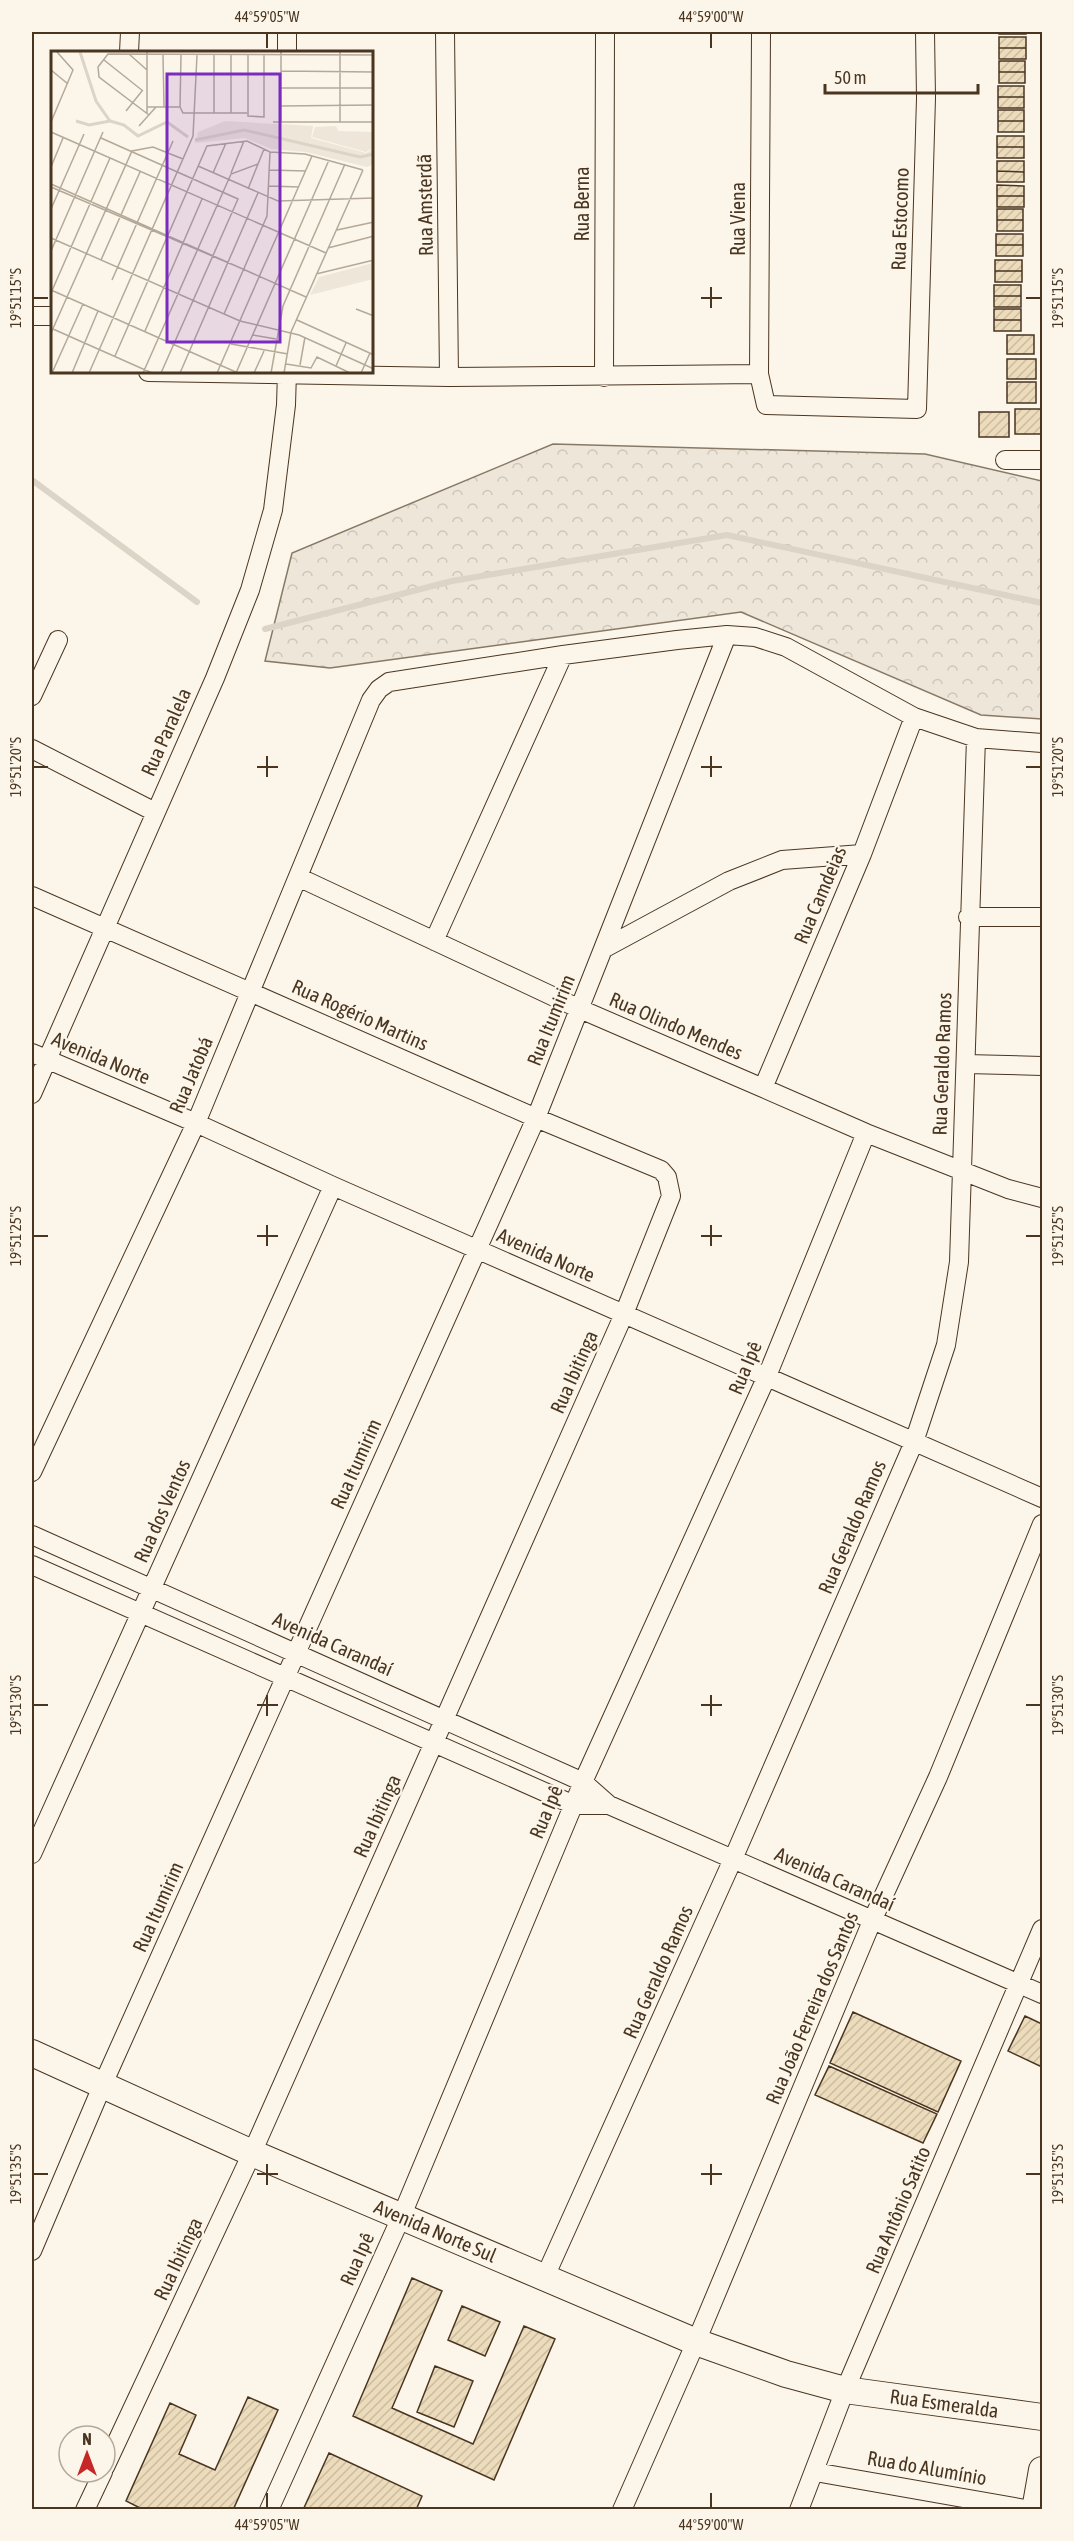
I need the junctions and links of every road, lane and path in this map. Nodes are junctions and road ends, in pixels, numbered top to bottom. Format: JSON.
{"nodes":[{"id":1,"x":129,"y":32,"type":"edge"},
{"id":2,"x":287,"y":32,"type":"edge"},
{"id":3,"x":445,"y":32,"type":"edge"},
{"id":4,"x":605,"y":32,"type":"edge"},
{"id":5,"x":761,"y":32,"type":"edge"},
{"id":6,"x":925,"y":32,"type":"edge"},
{"id":7,"x":129,"y":51,"type":"edge"},
{"id":8,"x":287,"y":51,"type":"edge"},
{"id":9,"x":32,"y":316,"type":"edge"},
{"id":10,"x":51,"y":316,"type":"edge"},
{"id":11,"x":287,"y":374,"type":"edge"},
{"id":12,"x":759,"y":374,"type":"junction"},
{"id":13,"x":449,"y":377,"type":"junction"},
{"id":14,"x":604,"y":377,"type":"junction"},
{"id":15,"x":766,"y":405,"type":"joint"},
{"id":16,"x":1005,"y":459,"type":"dead end"},
{"id":17,"x":1042,"y":460,"type":"edge"},
{"id":18,"x":727,"y":635,"type":"junction"},
{"id":19,"x":58,"y":640,"type":"dead end"},
{"id":20,"x":563,"y":655,"type":"junction"},
{"id":21,"x":32,"y":696,"type":"edge"},
{"id":22,"x":914,"y":717,"type":"junction"},
{"id":23,"x":976,"y":738,"type":"junction"},
{"id":24,"x":1042,"y":743,"type":"edge"},
{"id":25,"x":32,"y":749,"type":"edge"},
{"id":26,"x":155,"y":812,"type":"junction"},
{"id":27,"x":862,"y":854,"type":"junction"},
{"id":28,"x":298,"y":877,"type":"junction"},
{"id":29,"x":32,"y":896,"type":"edge"},
{"id":30,"x":968,"y":916,"type":"junction"},
{"id":31,"x":1042,"y":917,"type":"edge"},
{"id":32,"x":104,"y":927,"type":"junction"},
{"id":33,"x":434,"y":940,"type":"junction"},
{"id":34,"x":603,"y":949,"type":"junction"},
{"id":35,"x":250,"y":991,"type":"junction"},
{"id":36,"x":580,"y":1009,"type":"junction"},
{"id":37,"x":39,"y":1057,"type":"edge"},
{"id":38,"x":966,"y":1064,"type":"junction"},
{"id":39,"x":1042,"y":1066,"type":"edge"},
{"id":40,"x":763,"y":1088,"type":"junction"},
{"id":41,"x":32,"y":1095,"type":"edge"},
{"id":42,"x":536,"y":1118,"type":"junction"},
{"id":43,"x":196,"y":1123,"type":"junction"},
{"id":44,"x":866,"y":1133,"type":"junction"},
{"id":45,"x":962,"y":1170,"type":"junction"},
{"id":46,"x":667,"y":1177,"type":"joint"},
{"id":47,"x":333,"y":1186,"type":"junction"},
{"id":48,"x":1042,"y":1198,"type":"edge"},
{"id":49,"x":477,"y":1249,"type":"junction"},
{"id":50,"x":624,"y":1314,"type":"junction"},
{"id":51,"x":767,"y":1376,"type":"junction"},
{"id":52,"x":914,"y":1442,"type":"junction"},
{"id":53,"x":32,"y":1472,"type":"edge"},
{"id":54,"x":1042,"y":1498,"type":"edge"},
{"id":55,"x":1042,"y":1524,"type":"edge"},
{"id":56,"x":32,"y":1534,"type":"edge"},
{"id":57,"x":32,"y":1565,"type":"edge"},
{"id":58,"x":152,"y":1589,"type":"junction"},
{"id":59,"x":140,"y":1614,"type":"junction"},
{"id":60,"x":297,"y":1652,"type":"junction"},
{"id":61,"x":285,"y":1679,"type":"junction"},
{"id":62,"x":444,"y":1719,"type":"junction"},
{"id":63,"x":435,"y":1742,"type":"junction"},
{"id":64,"x":583,"y":1782,"type":"junction"},
{"id":65,"x":574,"y":1805,"type":"junction"},
{"id":66,"x":609,"y":1805,"type":"junction"},
{"id":67,"x":32,"y":1854,"type":"edge"},
{"id":68,"x":733,"y":1859,"type":"junction"},
{"id":69,"x":872,"y":1922,"type":"junction"},
{"id":70,"x":1042,"y":1929,"type":"edge"},
{"id":71,"x":1019,"y":1983,"type":"junction"},
{"id":72,"x":1042,"y":1994,"type":"edge"},
{"id":73,"x":32,"y":2053,"type":"edge"},
{"id":74,"x":103,"y":2084,"type":"junction"},
{"id":75,"x":252,"y":2153,"type":"junction"},
{"id":76,"x":402,"y":2215,"type":"junction"},
{"id":77,"x":32,"y":2251,"type":"edge"},
{"id":78,"x":544,"y":2279,"type":"junction"},
{"id":79,"x":696,"y":2342,"type":"junction"},
{"id":80,"x":846,"y":2390,"type":"junction"},
{"id":81,"x":1042,"y":2417,"type":"edge"},
{"id":82,"x":117,"y":2441,"type":"edge"},
{"id":83,"x":1042,"y":2470,"type":"edge"},
{"id":84,"x":815,"y":2472,"type":"junction"},
{"id":85,"x":97,"y":2484,"type":"edge"},
{"id":86,"x":85,"y":2510,"type":"edge"},
{"id":87,"x":269,"y":2510,"type":"edge"},
{"id":88,"x":622,"y":2510,"type":"edge"},
{"id":89,"x":799,"y":2510,"type":"edge"},
{"id":90,"x":1033,"y":2510,"type":"edge"}],
"edges":[{"from":1,"to":7,"type":"street"},
{"from":2,"to":8,"type":"street"},
{"from":3,"to":13,"type":"street","name":"Rua Amsterdã"},
{"from":4,"to":14,"type":"street","name":"Rua Berna"},
{"from":5,"to":12,"type":"street","name":"Rua Viena"},
{"from":6,"to":15,"type":"street","name":"Rua Estocomo"},
{"from":9,"to":10,"type":"street"},
{"from":11,"to":13,"type":"street"},
{"from":11,"to":26,"type":"street","name":"Rua Paralela"},
{"from":12,"to":14,"type":"street"},
{"from":12,"to":15,"type":"street","name":"Rua Viena"},
{"from":13,"to":14,"type":"street"},
{"from":16,"to":17,"type":"street"},
{"from":18,"to":20,"type":"street"},
{"from":18,"to":22,"type":"street"},
{"from":18,"to":34,"type":"street","name":"Rua Itumirim"},
{"from":19,"to":21,"type":"street"},
{"from":20,"to":28,"type":"street","name":"Rua Jatobá"},
{"from":20,"to":33,"type":"street"},
{"from":22,"to":23,"type":"street"},
{"from":22,"to":27,"type":"street","name":"Rua Camdeias"},
{"from":23,"to":24,"type":"street"},
{"from":23,"to":30,"type":"street","name":"Rua Geraldo Ramos"},
{"from":25,"to":26,"type":"street"},
{"from":26,"to":32,"type":"street","name":"Rua Paralela"},
{"from":27,"to":34,"type":"street"},
{"from":27,"to":40,"type":"street","name":"Rua Camdeias"},
{"from":28,"to":33,"type":"street","name":"Rua Olindo Mendes"},
{"from":28,"to":35,"type":"street","name":"Rua Jatobá"},
{"from":29,"to":32,"type":"street","name":"Rua Rogério Martins"},
{"from":30,"to":31,"type":"street"},
{"from":30,"to":38,"type":"street","name":"Rua Geraldo Ramos"},
{"from":32,"to":35,"type":"street","name":"Rua Rogério Martins"},
{"from":32,"to":37,"type":"street","name":"Rua Paralela"},
{"from":33,"to":36,"type":"street","name":"Rua Olindo Mendes"},
{"from":34,"to":36,"type":"street","name":"Rua Itumirim"},
{"from":35,"to":42,"type":"street","name":"Rua Rogério Martins"},
{"from":35,"to":43,"type":"street","name":"Rua Jatobá"},
{"from":36,"to":40,"type":"street","name":"Rua Olindo Mendes"},
{"from":36,"to":42,"type":"street","name":"Rua Itumirim"},
{"from":37,"to":41,"type":"street","name":"Rua Paralela"},
{"from":37,"to":43,"type":"street","name":"Avenida Norte"},
{"from":38,"to":39,"type":"street"},
{"from":38,"to":45,"type":"street","name":"Rua Geraldo Ramos"},
{"from":40,"to":44,"type":"street","name":"Rua Olindo Mendes"},
{"from":42,"to":46,"type":"street","name":"Rua Rogério Martins"},
{"from":42,"to":49,"type":"street","name":"Rua Itumirim"},
{"from":43,"to":47,"type":"street","name":"Avenida Norte"},
{"from":43,"to":53,"type":"street","name":"Rua Jatobá"},
{"from":44,"to":45,"type":"street","name":"Rua Olindo Mendes"},
{"from":44,"to":51,"type":"street","name":"Rua Ipê"},
{"from":45,"to":48,"type":"street","name":"Rua Olindo Mendes"},
{"from":45,"to":52,"type":"street","name":"Rua Geraldo Ramos"},
{"from":46,"to":50,"type":"street","name":"Rua Ibitinga"},
{"from":47,"to":49,"type":"street","name":"Avenida Norte"},
{"from":47,"to":58,"type":"street","name":"Rua dos Ventos"},
{"from":49,"to":50,"type":"street","name":"Avenida Norte"},
{"from":49,"to":60,"type":"street","name":"Rua Itumirim"},
{"from":50,"to":51,"type":"street","name":"Avenida Norte"},
{"from":50,"to":62,"type":"street","name":"Rua Ibitinga"},
{"from":51,"to":52,"type":"street","name":"Avenida Norte"},
{"from":51,"to":64,"type":"street","name":"Rua Ipê"},
{"from":52,"to":54,"type":"street","name":"Avenida Norte"},
{"from":52,"to":68,"type":"street","name":"Rua Geraldo Ramos"},
{"from":55,"to":69,"type":"street","name":"Rua João Ferreira dos Santos"},
{"from":56,"to":58,"type":"street","name":"Avenida Carandaí"},
{"from":57,"to":59,"type":"street","name":"Avenida Carandaí"},
{"from":58,"to":59,"type":"street","name":"Rua dos Ventos"},
{"from":58,"to":60,"type":"street","name":"Avenida Carandaí"},
{"from":59,"to":61,"type":"street","name":"Avenida Carandaí"},
{"from":59,"to":67,"type":"street","name":"Rua dos Ventos"},
{"from":60,"to":61,"type":"street","name":"Rua Itumirim"},
{"from":60,"to":62,"type":"street","name":"Avenida Carandaí"},
{"from":61,"to":63,"type":"street","name":"Avenida Carandaí"},
{"from":61,"to":74,"type":"street","name":"Rua Itumirim"},
{"from":62,"to":63,"type":"street","name":"Rua Ibitinga"},
{"from":62,"to":64,"type":"street","name":"Avenida Carandaí"},
{"from":63,"to":65,"type":"street","name":"Avenida Carandaí"},
{"from":63,"to":75,"type":"street","name":"Rua Ibitinga"},
{"from":64,"to":65,"type":"street","name":"Rua Ipê"},
{"from":64,"to":66,"type":"street","name":"Avenida Carandaí"},
{"from":65,"to":66,"type":"street","name":"Avenida Carandaí"},
{"from":65,"to":76,"type":"street","name":"Rua Ipê"},
{"from":66,"to":68,"type":"street","name":"Avenida Carandaí"},
{"from":68,"to":69,"type":"street","name":"Avenida Carandaí"},
{"from":68,"to":78,"type":"street","name":"Rua Geraldo Ramos"},
{"from":69,"to":71,"type":"street","name":"Avenida Carandaí"},
{"from":69,"to":79,"type":"street","name":"Rua João Ferreira dos Santos"},
{"from":70,"to":71,"type":"street","name":"Rua Antônio Satito"},
{"from":71,"to":72,"type":"street","name":"Avenida Carandaí"},
{"from":71,"to":80,"type":"street","name":"Rua Antônio Satito"},
{"from":73,"to":74,"type":"street","name":"Avenida Norte Sul"},
{"from":74,"to":75,"type":"street","name":"Avenida Norte Sul"},
{"from":74,"to":77,"type":"street","name":"Rua Itumirim"},
{"from":75,"to":76,"type":"street","name":"Avenida Norte Sul"},
{"from":75,"to":82,"type":"street","name":"Rua Ibitinga"},
{"from":76,"to":78,"type":"street","name":"Avenida Norte Sul"},
{"from":76,"to":87,"type":"street","name":"Rua Ipê"},
{"from":78,"to":79,"type":"street","name":"Avenida Norte Sul"},
{"from":79,"to":80,"type":"street","name":"Avenida Norte Sul"},
{"from":79,"to":88,"type":"street","name":"Rua João Ferreira dos Santos"},
{"from":80,"to":81,"type":"street","name":"Rua Esmeralda"},
{"from":80,"to":84,"type":"street","name":"Rua Antônio Satito"},
{"from":83,"to":90,"type":"street"},
{"from":84,"to":89,"type":"street","name":"Rua Antônio Satito"},
{"from":84,"to":90,"type":"street","name":"Rua do Alumínio"},
{"from":85,"to":86,"type":"street"}]}
